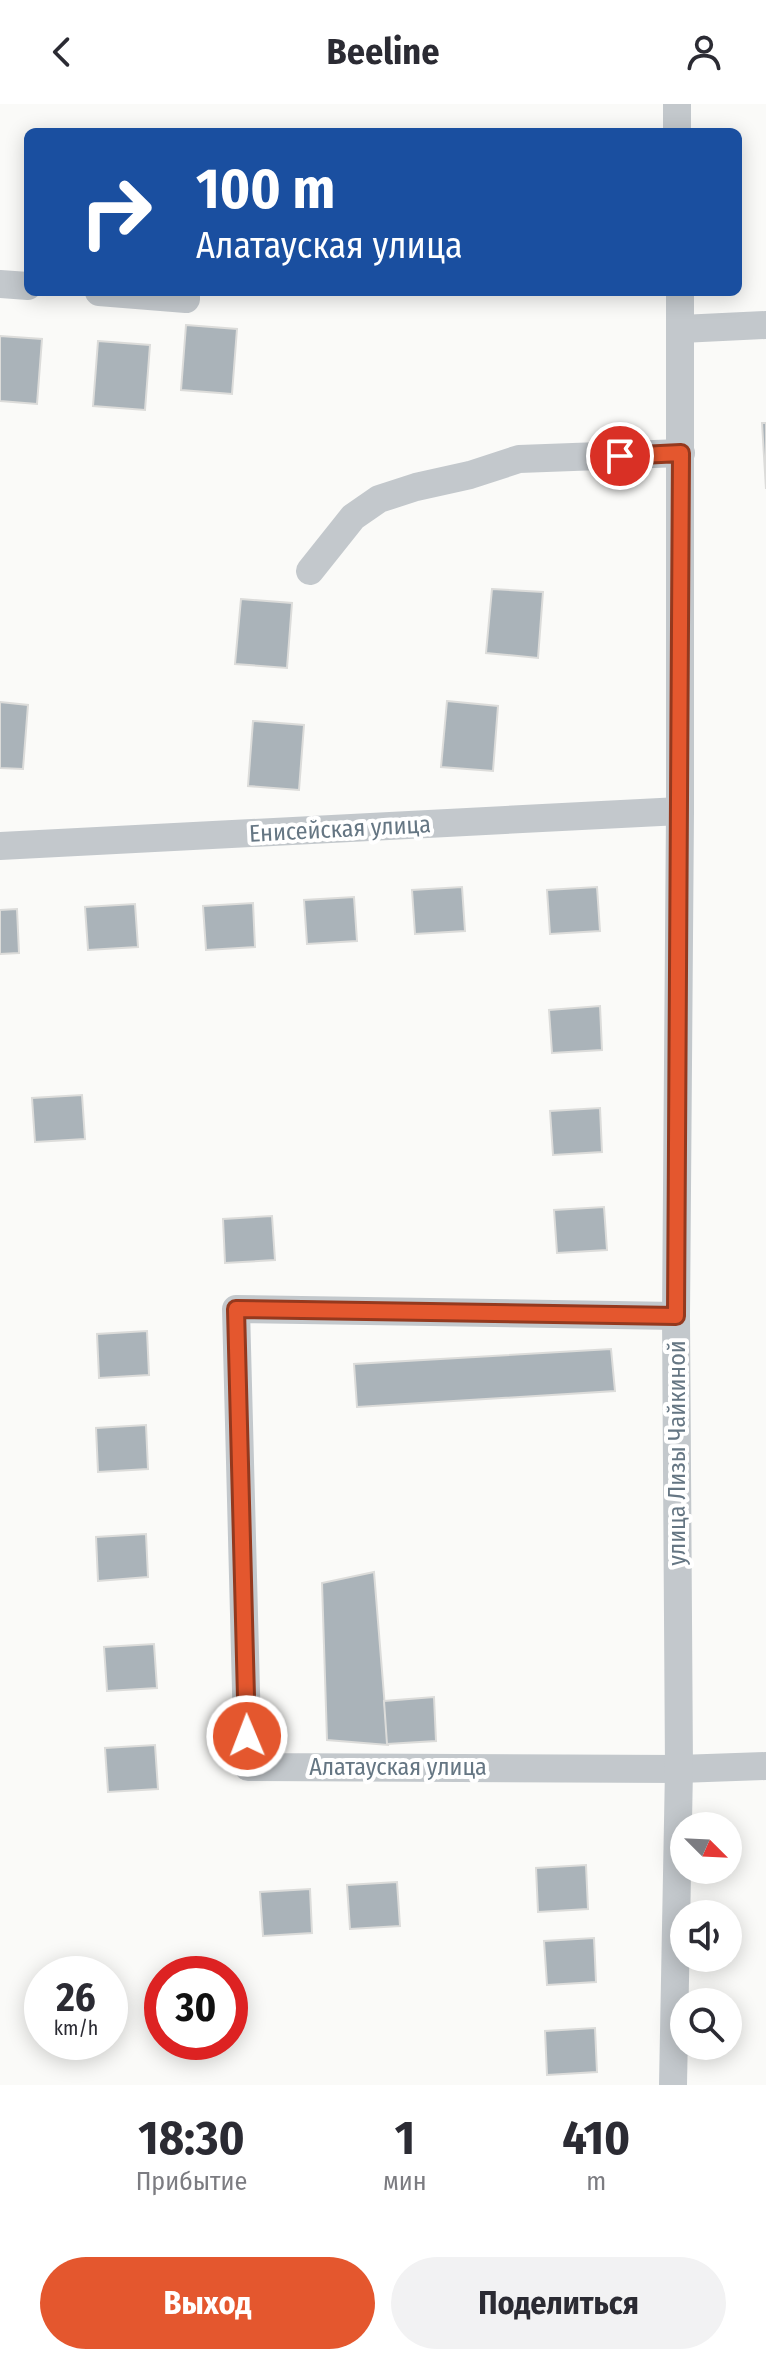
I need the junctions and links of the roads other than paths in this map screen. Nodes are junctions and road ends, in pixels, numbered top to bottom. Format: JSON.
{"nodes":[{"id":1,"x":677,"y":104,"type":"edge"},
{"id":2,"x":677,"y":128,"type":"edge"},
{"id":3,"x":0,"y":284,"type":"edge"},
{"id":4,"x":24,"y":286,"type":"edge"},
{"id":5,"x":149,"y":296,"type":"edge"},
{"id":6,"x":186,"y":296,"type":"edge"},
{"id":7,"x":680,"y":296,"type":"edge"},
{"id":8,"x":766,"y":325,"type":"edge"},
{"id":9,"x":681,"y":329,"type":"junction"},
{"id":10,"x":681,"y":453,"type":"junction"},
{"id":11,"x":310,"y":571,"type":"dead end"},
{"id":12,"x":680,"y":811,"type":"junction"},
{"id":13,"x":0,"y":846,"type":"edge"},
{"id":14,"x":676,"y":1316,"type":"junction"},
{"id":15,"x":766,"y":1766,"type":"edge"},
{"id":16,"x":679,"y":1769,"type":"junction"},
{"id":17,"x":673,"y":2085,"type":"edge"}],
"edges":[{"from":1,"to":2,"type":"street"},
{"from":3,"to":4,"type":"street"},
{"from":5,"to":6,"type":"street"},
{"from":7,"to":9,"type":"street","name":"улица Лизы Чайкиной"},
{"from":8,"to":9,"type":"street"},
{"from":9,"to":10,"type":"street","name":"улица Лизы Чайкиной"},
{"from":10,"to":11,"type":"street"},
{"from":10,"to":12,"type":"street","name":"улица Лизы Чайкиной"},
{"from":12,"to":13,"type":"street","name":"Енисейская улица"},
{"from":12,"to":14,"type":"street","name":"улица Лизы Чайкиной"},
{"from":14,"to":16,"type":"street","name":"улица Лизы Чайкиной"},
{"from":14,"to":16,"type":"street","name":"Алатауская улица"},
{"from":15,"to":16,"type":"street"},
{"from":16,"to":17,"type":"street","name":"улица Лизы Чайкиной"}]}
